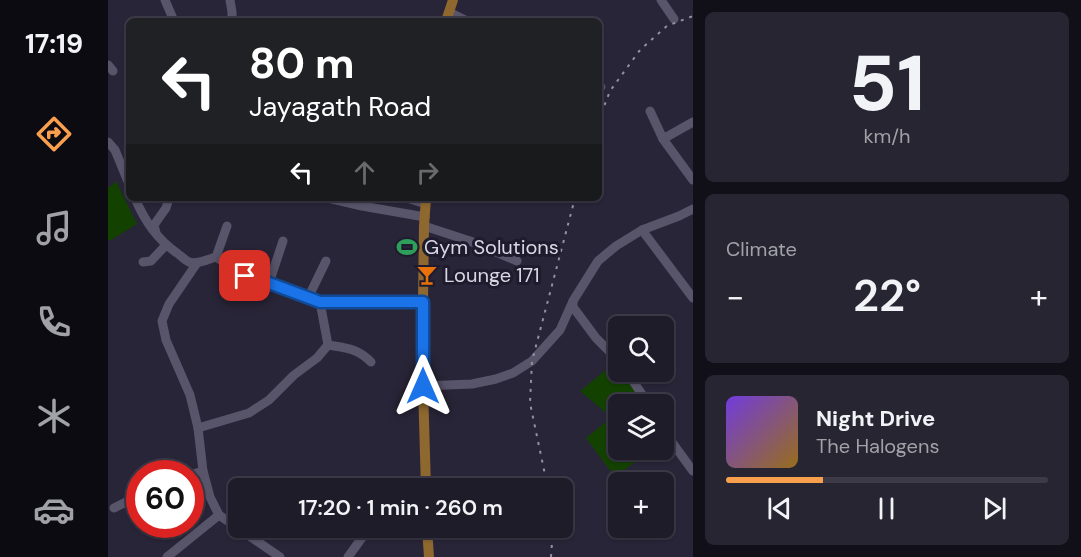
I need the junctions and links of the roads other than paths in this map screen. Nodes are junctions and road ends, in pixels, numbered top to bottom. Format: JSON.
{"nodes":[{"id":1,"x":165,"y":0,"type":"edge"},
{"id":2,"x":230,"y":0,"type":"edge"},
{"id":3,"x":453,"y":0,"type":"edge"},
{"id":4,"x":661,"y":0,"type":"edge"},
{"id":5,"x":447,"y":17,"type":"edge"},
{"id":6,"x":173,"y":18,"type":"edge"},
{"id":7,"x":232,"y":18,"type":"edge"},
{"id":8,"x":674,"y":19,"type":"dead end"},
{"id":9,"x":650,"y":111,"type":"dead end"},
{"id":10,"x":693,"y":122,"type":"edge"},
{"id":11,"x":663,"y":139,"type":"junction"},
{"id":12,"x":108,"y":142,"type":"edge"},
{"id":13,"x":126,"y":177,"type":"edge"},
{"id":14,"x":693,"y":180,"type":"edge"},
{"id":15,"x":136,"y":201,"type":"edge"},
{"id":16,"x":168,"y":201,"type":"edge"},
{"id":17,"x":341,"y":201,"type":"edge"},
{"id":18,"x":426,"y":201,"type":"edge"},
{"id":19,"x":693,"y":209,"type":"edge"},
{"id":20,"x":424,"y":221,"type":"junction"},
{"id":21,"x":227,"y":226,"type":"dead end"},
{"id":22,"x":642,"y":230,"type":"junction"},
{"id":23,"x":157,"y":235,"type":"junction"},
{"id":24,"x":283,"y":241,"type":"dead end"},
{"id":25,"x":166,"y":245,"type":"junction"},
{"id":26,"x":216,"y":257,"type":"junction"},
{"id":27,"x":326,"y":261,"type":"dead end"},
{"id":28,"x":517,"y":261,"type":"dead end"},
{"id":29,"x":143,"y":262,"type":"dead end"},
{"id":30,"x":196,"y":263,"type":"junction"},
{"id":31,"x":269,"y":283,"type":"junction"},
{"id":32,"x":308,"y":298,"type":"junction"},
{"id":33,"x":693,"y":298,"type":"edge"},
{"id":34,"x":573,"y":301,"type":"junction"},
{"id":35,"x":320,"y":302,"type":"junction"},
{"id":36,"x":423,"y":302,"type":"junction"},
{"id":37,"x":328,"y":345,"type":"junction"},
{"id":38,"x":608,"y":350,"type":"edge"},
{"id":39,"x":371,"y":362,"type":"dead end"},
{"id":40,"x":423,"y":386,"type":"junction"},
{"id":41,"x":198,"y":428,"type":"junction"},
{"id":42,"x":674,"y":445,"type":"edge"},
{"id":43,"x":202,"y":460,"type":"edge"},
{"id":44,"x":693,"y":471,"type":"edge"},
{"id":45,"x":204,"y":475,"type":"edge"},
{"id":46,"x":426,"y":478,"type":"edge"},
{"id":47,"x":126,"y":502,"type":"edge"},
{"id":48,"x":114,"y":508,"type":"dead end"},
{"id":49,"x":219,"y":515,"type":"junction"},
{"id":50,"x":362,"y":538,"type":"edge"},
{"id":51,"x":428,"y":538,"type":"edge"},
{"id":52,"x":167,"y":557,"type":"edge"},
{"id":53,"x":280,"y":557,"type":"edge"},
{"id":54,"x":348,"y":557,"type":"edge"},
{"id":55,"x":429,"y":557,"type":"edge"}],
"edges":[{"from":1,"to":6,"type":"street"},
{"from":2,"to":7,"type":"street"},
{"from":3,"to":5,"type":"main road"},
{"from":4,"to":8,"type":"street"},
{"from":9,"to":11,"type":"street"},
{"from":10,"to":11,"type":"street"},
{"from":11,"to":14,"type":"street"},
{"from":12,"to":13,"type":"street"},
{"from":15,"to":23,"type":"street"},
{"from":16,"to":23,"type":"street"},
{"from":17,"to":20,"type":"street"},
{"from":18,"to":20,"type":"main road"},
{"from":19,"to":22,"type":"street"},
{"from":20,"to":28,"type":"street"},
{"from":20,"to":36,"type":"main road"},
{"from":21,"to":26,"type":"street"},
{"from":22,"to":33,"type":"street"},
{"from":22,"to":34,"type":"street"},
{"from":23,"to":25,"type":"street"},
{"from":24,"to":31,"type":"street"},
{"from":25,"to":29,"type":"street"},
{"from":25,"to":30,"type":"street"},
{"from":26,"to":30,"type":"street"},
{"from":26,"to":31,"type":"street"},
{"from":27,"to":32,"type":"street"},
{"from":30,"to":41,"type":"street"},
{"from":31,"to":32,"type":"street"},
{"from":32,"to":35,"type":"street"},
{"from":34,"to":38,"type":"street"},
{"from":34,"to":40,"type":"street"},
{"from":35,"to":36,"type":"street"},
{"from":35,"to":37,"type":"street"},
{"from":36,"to":40,"type":"main road"},
{"from":37,"to":39,"type":"street"},
{"from":37,"to":41,"type":"street"},
{"from":40,"to":46,"type":"main road"},
{"from":41,"to":43,"type":"street"},
{"from":42,"to":44,"type":"street"},
{"from":45,"to":49,"type":"street"},
{"from":47,"to":48,"type":"street"},
{"from":49,"to":52,"type":"street"},
{"from":49,"to":53,"type":"street"},
{"from":50,"to":54,"type":"street"},
{"from":51,"to":55,"type":"main road"}]}
